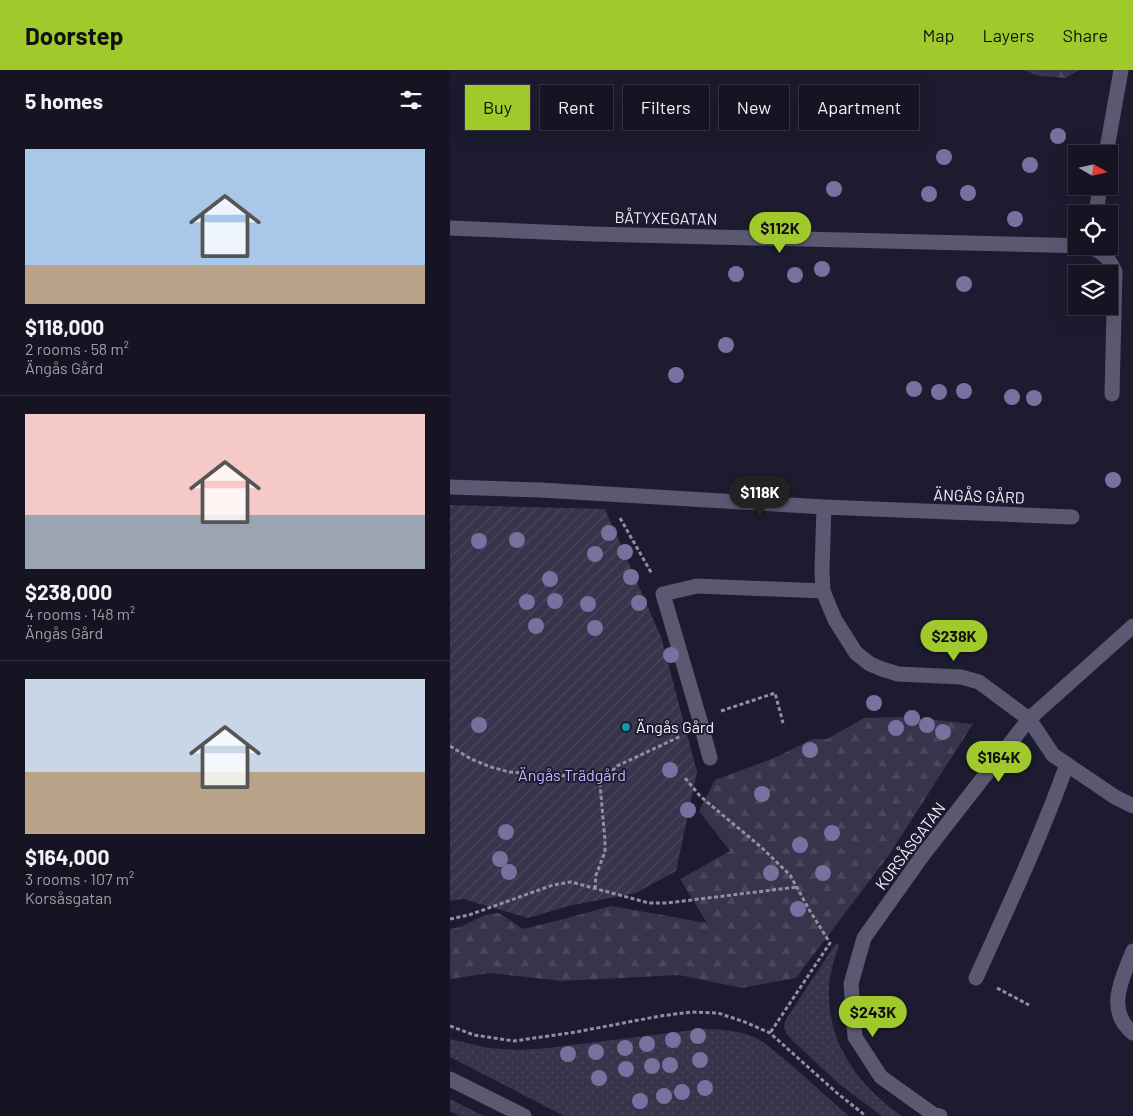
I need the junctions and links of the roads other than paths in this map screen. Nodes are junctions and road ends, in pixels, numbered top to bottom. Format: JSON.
{"nodes":[{"id":1,"x":1121,"y":70,"type":"edge"},
{"id":2,"x":1108,"y":145,"type":"edge"},
{"id":3,"x":450,"y":228,"type":"edge"},
{"id":4,"x":1068,"y":246,"type":"edge"},
{"id":5,"x":1104,"y":255,"type":"edge"},
{"id":6,"x":1112,"y":394,"type":"dead end"},
{"id":7,"x":450,"y":487,"type":"edge"},
{"id":8,"x":824,"y":507,"type":"junction"},
{"id":9,"x":1072,"y":517,"type":"dead end"},
{"id":10,"x":823,"y":591,"type":"junction"},
{"id":11,"x":1133,"y":626,"type":"edge"},
{"id":12,"x":1029,"y":720,"type":"junction"},
{"id":13,"x":710,"y":758,"type":"dead end"},
{"id":14,"x":1067,"y":764,"type":"junction"},
{"id":15,"x":1133,"y":806,"type":"edge"},
{"id":16,"x":1133,"y":951,"type":"edge"},
{"id":17,"x":976,"y":978,"type":"road end"},
{"id":18,"x":1133,"y":1033,"type":"edge"},
{"id":19,"x":450,"y":1079,"type":"edge"},
{"id":20,"x":524,"y":1116,"type":"edge"},
{"id":21,"x":940,"y":1116,"type":"edge"}],
"edges":[{"from":1,"to":2,"type":"street"},
{"from":3,"to":4,"type":"street","name":"BÅTYXEGATAN"},
{"from":5,"to":6,"type":"street"},
{"from":7,"to":8,"type":"street","name":"ÄNGÅS GÅRD"},
{"from":8,"to":9,"type":"street","name":"ÄNGÅS GÅRD"},
{"from":8,"to":10,"type":"street"},
{"from":10,"to":12,"type":"street"},
{"from":10,"to":13,"type":"street"},
{"from":11,"to":12,"type":"street","name":"KORSÅSGATAN"},
{"from":12,"to":14,"type":"street"},
{"from":12,"to":21,"type":"street","name":"KORSÅSGATAN"},
{"from":14,"to":15,"type":"street"},
{"from":14,"to":17,"type":"street"},
{"from":16,"to":18,"type":"street"},
{"from":19,"to":20,"type":"street"}]}
